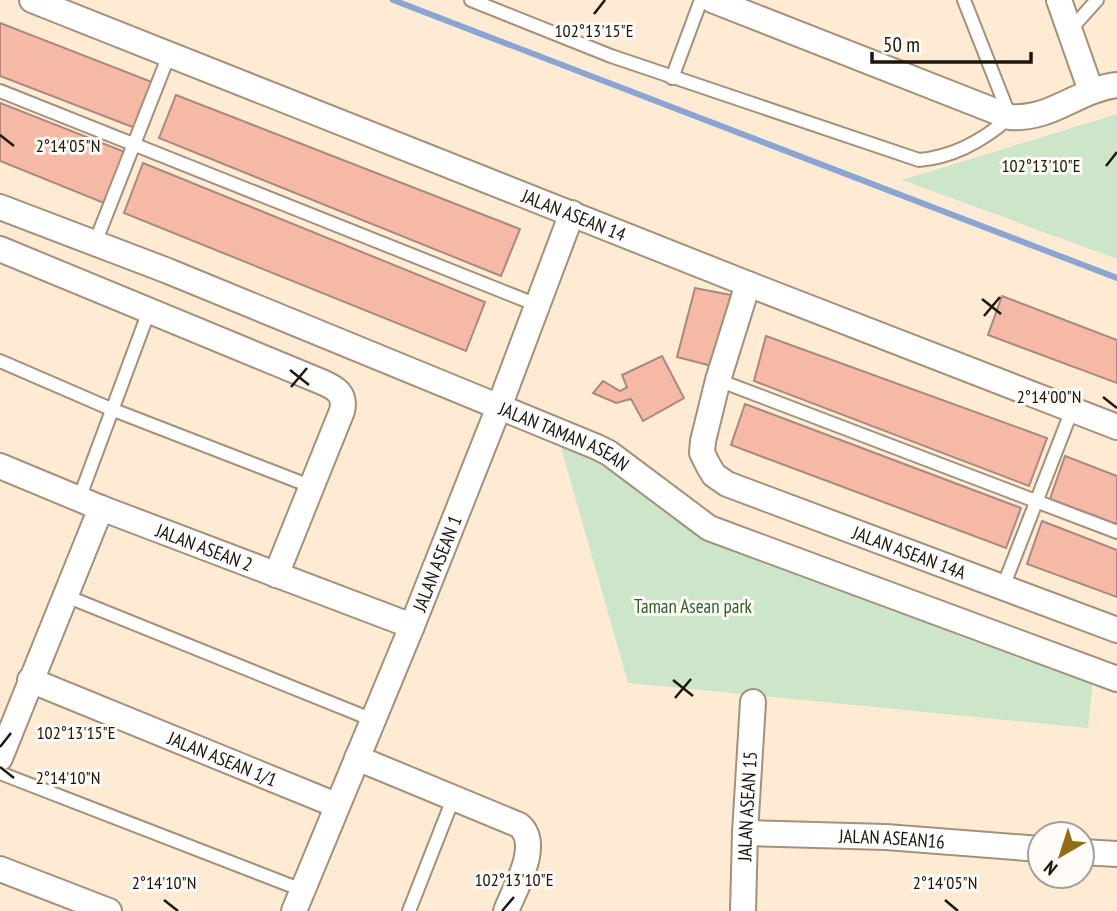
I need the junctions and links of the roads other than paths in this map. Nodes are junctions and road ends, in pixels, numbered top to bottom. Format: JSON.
{"nodes":[{"id":1,"x":32,"y":0,"type":"edge"},
{"id":2,"x":471,"y":0,"type":"edge"},
{"id":3,"x":701,"y":0,"type":"edge"},
{"id":4,"x":712,"y":0,"type":"edge"},
{"id":5,"x":964,"y":0,"type":"edge"},
{"id":6,"x":1059,"y":0,"type":"edge"},
{"id":7,"x":1097,"y":0,"type":"edge"},
{"id":8,"x":1070,"y":30,"type":"junction"},
{"id":9,"x":169,"y":55,"type":"junction"},
{"id":10,"x":672,"y":78,"type":"junction"},
{"id":11,"x":1117,"y":85,"type":"edge"},
{"id":12,"x":0,"y":91,"type":"edge"},
{"id":13,"x":1091,"y":91,"type":"junction"},
{"id":14,"x":1010,"y":117,"type":"junction"},
{"id":15,"x":135,"y":143,"type":"junction"},
{"id":16,"x":0,"y":207,"type":"edge"},
{"id":17,"x":572,"y":213,"type":"junction"},
{"id":18,"x":95,"y":243,"type":"junction"},
{"id":19,"x":0,"y":249,"type":"edge"},
{"id":20,"x":748,"y":284,"type":"junction"},
{"id":21,"x":537,"y":305,"type":"junction"},
{"id":22,"x":149,"y":311,"type":"junction"},
{"id":23,"x":0,"y":361,"type":"edge"},
{"id":24,"x":718,"y":380,"type":"junction"},
{"id":25,"x":499,"y":407,"type":"junction"},
{"id":26,"x":111,"y":409,"type":"junction"},
{"id":27,"x":1072,"y":410,"type":"junction"},
{"id":28,"x":1117,"y":427,"type":"edge"},
{"id":29,"x":0,"y":467,"type":"edge"},
{"id":30,"x":310,"y":485,"type":"junction"},
{"id":31,"x":1037,"y":503,"type":"junction"},
{"id":32,"x":90,"y":504,"type":"junction"},
{"id":33,"x":1117,"y":532,"type":"edge"},
{"id":34,"x":276,"y":575,"type":"junction"},
{"id":35,"x":1003,"y":587,"type":"junction"},
{"id":36,"x":66,"y":596,"type":"junction"},
{"id":37,"x":412,"y":626,"type":"junction"},
{"id":38,"x":1117,"y":629,"type":"edge"},
{"id":39,"x":1117,"y":679,"type":"edge"},
{"id":40,"x":30,"y":681,"type":"junction"},
{"id":41,"x":753,"y":702,"type":"dead end"},
{"id":42,"x":373,"y":720,"type":"junction"},
{"id":43,"x":0,"y":758,"type":"edge"},
{"id":44,"x":357,"y":758,"type":"junction"},
{"id":45,"x":0,"y":773,"type":"edge"},
{"id":46,"x":453,"y":799,"type":"junction"},
{"id":47,"x":337,"y":805,"type":"junction"},
{"id":48,"x":745,"y":833,"type":"junction"},
{"id":49,"x":1026,"y":848,"type":"edge"},
{"id":50,"x":1096,"y":853,"type":"edge"},
{"id":51,"x":1117,"y":854,"type":"edge"},
{"id":52,"x":0,"y":869,"type":"edge"},
{"id":53,"x":298,"y":900,"type":"edge"},
{"id":54,"x":109,"y":911,"type":"edge"},
{"id":55,"x":409,"y":911,"type":"edge"},
{"id":56,"x":506,"y":911,"type":"edge"},
{"id":57,"x":743,"y":911,"type":"edge"}],
"edges":[{"from":1,"to":9,"type":"street","name":"JALAN ASEAN 14"},
{"from":2,"to":10,"type":"lane"},
{"from":3,"to":10,"type":"lane"},
{"from":4,"to":14,"type":"street"},
{"from":5,"to":14,"type":"lane"},
{"from":6,"to":8,"type":"street"},
{"from":7,"to":8,"type":"lane"},
{"from":8,"to":13,"type":"street"},
{"from":9,"to":15,"type":"lane"},
{"from":9,"to":17,"type":"street","name":"JALAN ASEAN 14"},
{"from":10,"to":14,"type":"lane"},
{"from":11,"to":13,"type":"street"},
{"from":12,"to":15,"type":"lane"},
{"from":13,"to":14,"type":"street"},
{"from":15,"to":18,"type":"lane"},
{"from":15,"to":21,"type":"lane"},
{"from":16,"to":18,"type":"street","name":"JALAN TAMAN ASEAN"},
{"from":17,"to":20,"type":"street","name":"JALAN ASEAN 14"},
{"from":17,"to":21,"type":"street","name":"JALAN ASEAN 1"},
{"from":18,"to":25,"type":"street","name":"JALAN TAMAN ASEAN"},
{"from":19,"to":22,"type":"street"},
{"from":20,"to":24,"type":"street"},
{"from":20,"to":27,"type":"street","name":"JALAN ASEAN 14"},
{"from":21,"to":25,"type":"street","name":"JALAN ASEAN 1"},
{"from":22,"to":26,"type":"lane"},
{"from":22,"to":30,"type":"street"},
{"from":23,"to":26,"type":"lane"},
{"from":24,"to":31,"type":"lane"},
{"from":24,"to":35,"type":"street","name":"JALAN ASEAN 14A"},
{"from":25,"to":37,"type":"street","name":"JALAN ASEAN 1"},
{"from":25,"to":39,"type":"street","name":"JALAN TAMAN ASEAN"},
{"from":26,"to":30,"type":"lane"},
{"from":26,"to":32,"type":"lane"},
{"from":27,"to":28,"type":"street","name":"JALAN ASEAN 14"},
{"from":27,"to":31,"type":"lane"},
{"from":29,"to":32,"type":"street","name":"JALAN ASEAN 2"},
{"from":30,"to":34,"type":"street"},
{"from":31,"to":33,"type":"lane"},
{"from":31,"to":35,"type":"lane"},
{"from":32,"to":34,"type":"street","name":"JALAN ASEAN 2"},
{"from":32,"to":36,"type":"street"},
{"from":34,"to":37,"type":"street","name":"JALAN ASEAN 2"},
{"from":35,"to":38,"type":"street","name":"JALAN ASEAN 14A"},
{"from":36,"to":40,"type":"street"},
{"from":36,"to":42,"type":"lane"},
{"from":37,"to":42,"type":"street","name":"JALAN ASEAN 1"},
{"from":40,"to":43,"type":"street"},
{"from":40,"to":47,"type":"street","name":"JALAN ASEAN 1/1"},
{"from":41,"to":48,"type":"street","name":"JALAN ASEAN 15"},
{"from":42,"to":44,"type":"street","name":"JALAN ASEAN 1"},
{"from":44,"to":46,"type":"street"},
{"from":44,"to":47,"type":"street","name":"JALAN ASEAN 1"},
{"from":45,"to":53,"type":"lane"},
{"from":46,"to":55,"type":"lane"},
{"from":46,"to":56,"type":"street"},
{"from":47,"to":53,"type":"street","name":"JALAN ASEAN 1"},
{"from":48,"to":49,"type":"street","name":"JALAN ASEAN16"},
{"from":48,"to":57,"type":"street","name":"JALAN ASEAN 15"},
{"from":50,"to":51,"type":"street"},
{"from":52,"to":54,"type":"street"}]}
